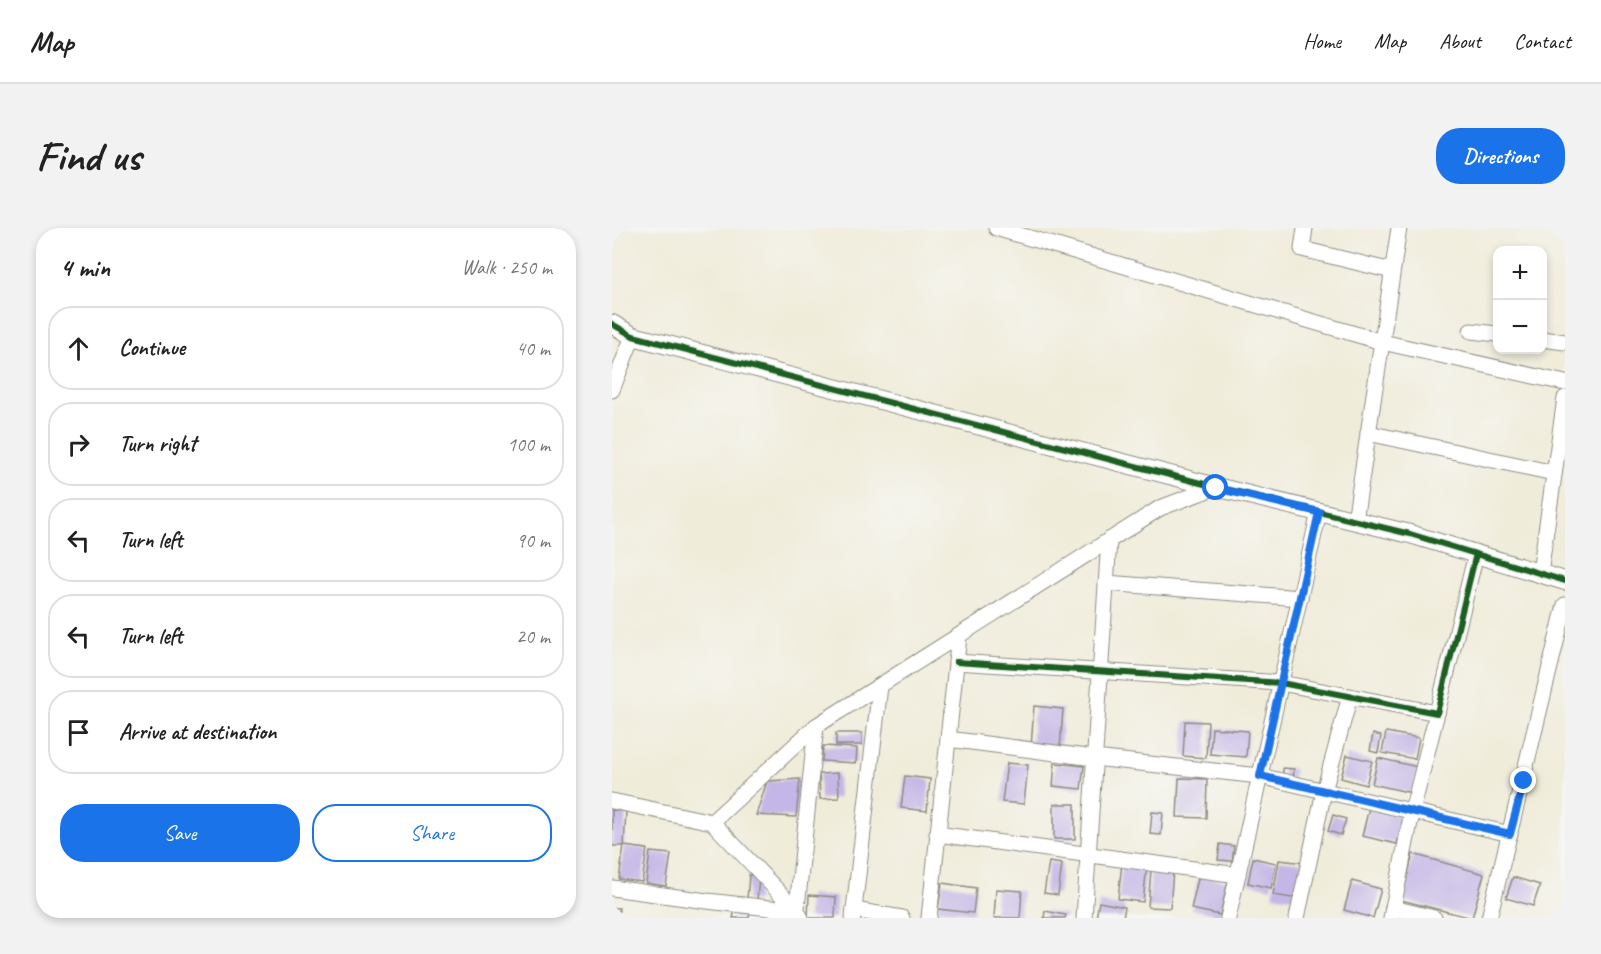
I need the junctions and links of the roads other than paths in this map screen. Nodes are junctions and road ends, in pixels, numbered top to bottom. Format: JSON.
{"nodes":[{"id":1,"x":996,"y":228,"type":"edge"},
{"id":2,"x":1305,"y":228,"type":"edge"},
{"id":3,"x":1399,"y":228,"type":"edge"},
{"id":4,"x":1392,"y":271,"type":"junction"},
{"id":5,"x":612,"y":324,"type":"edge"},
{"id":6,"x":1471,"y":331,"type":"dead end"},
{"id":7,"x":1493,"y":334,"type":"edge"},
{"id":8,"x":633,"y":336,"type":"junction"},
{"id":9,"x":1547,"y":340,"type":"edge"},
{"id":10,"x":1382,"y":342,"type":"junction"},
{"id":11,"x":1565,"y":342,"type":"edge"},
{"id":12,"x":1565,"y":383,"type":"edge"},
{"id":13,"x":612,"y":390,"type":"edge"},
{"id":14,"x":1565,"y":398,"type":"edge"},
{"id":15,"x":1368,"y":433,"type":"junction"},
{"id":16,"x":1554,"y":473,"type":"junction"},
{"id":17,"x":1216,"y":488,"type":"junction"},
{"id":18,"x":1319,"y":512,"type":"junction"},
{"id":19,"x":1355,"y":521,"type":"junction"},
{"id":20,"x":1109,"y":540,"type":"junction"},
{"id":21,"x":1476,"y":554,"type":"junction"},
{"id":22,"x":1540,"y":573,"type":"junction"},
{"id":23,"x":1565,"y":581,"type":"edge"},
{"id":24,"x":1106,"y":583,"type":"junction"},
{"id":25,"x":1300,"y":598,"type":"junction"},
{"id":26,"x":1565,"y":605,"type":"edge"},
{"id":27,"x":959,"y":636,"type":"junction"},
{"id":28,"x":956,"y":662,"type":"junction"},
{"id":29,"x":1100,"y":671,"type":"junction"},
{"id":30,"x":1281,"y":683,"type":"junction"},
{"id":31,"x":880,"y":686,"type":"junction"},
{"id":32,"x":1350,"y":696,"type":"junction"},
{"id":33,"x":1437,"y":713,"type":"junction"},
{"id":34,"x":816,"y":726,"type":"junction"},
{"id":35,"x":948,"y":739,"type":"junction"},
{"id":36,"x":1094,"y":758,"type":"junction"},
{"id":37,"x":1260,"y":776,"type":"junction"},
{"id":38,"x":1324,"y":791,"type":"junction"},
{"id":39,"x":612,"y":801,"type":"edge"},
{"id":40,"x":1412,"y":812,"type":"junction"},
{"id":41,"x":712,"y":822,"type":"junction"},
{"id":42,"x":938,"y":834,"type":"junction"},
{"id":43,"x":1510,"y":834,"type":"junction"},
{"id":44,"x":1088,"y":854,"type":"junction"},
{"id":45,"x":1238,"y":875,"type":"junction"},
{"id":46,"x":612,"y":888,"type":"edge"},
{"id":47,"x":1392,"y":913,"type":"edge"},
{"id":48,"x":854,"y":914,"type":"edge"},
{"id":49,"x":798,"y":916,"type":"edge"},
{"id":50,"x":902,"y":918,"type":"edge"},
{"id":51,"x":928,"y":918,"type":"edge"},
{"id":52,"x":1083,"y":918,"type":"edge"},
{"id":53,"x":1228,"y":918,"type":"edge"},
{"id":54,"x":1297,"y":918,"type":"edge"},
{"id":55,"x":1434,"y":918,"type":"edge"},
{"id":56,"x":1489,"y":918,"type":"edge"}],
"edges":[{"from":1,"to":10,"type":"street"},
{"from":2,"to":4,"type":"street"},
{"from":3,"to":4,"type":"street"},
{"from":4,"to":10,"type":"street"},
{"from":5,"to":8,"type":"street"},
{"from":6,"to":7,"type":"street"},
{"from":8,"to":13,"type":"street"},
{"from":8,"to":17,"type":"street"},
{"from":9,"to":11,"type":"street"},
{"from":10,"to":12,"type":"street"},
{"from":10,"to":15,"type":"street"},
{"from":14,"to":16,"type":"street"},
{"from":15,"to":16,"type":"street"},
{"from":15,"to":19,"type":"street"},
{"from":16,"to":22,"type":"street"},
{"from":17,"to":18,"type":"street"},
{"from":17,"to":20,"type":"street"},
{"from":18,"to":19,"type":"street"},
{"from":18,"to":25,"type":"street"},
{"from":19,"to":21,"type":"street"},
{"from":20,"to":24,"type":"street"},
{"from":20,"to":27,"type":"street"},
{"from":21,"to":22,"type":"street"},
{"from":21,"to":33,"type":"street"},
{"from":22,"to":23,"type":"street"},
{"from":24,"to":25,"type":"street"},
{"from":24,"to":29,"type":"street"},
{"from":25,"to":30,"type":"street"},
{"from":26,"to":43,"type":"street"},
{"from":27,"to":28,"type":"street"},
{"from":27,"to":31,"type":"street"},
{"from":28,"to":29,"type":"street"},
{"from":28,"to":35,"type":"street"},
{"from":29,"to":30,"type":"street"},
{"from":29,"to":36,"type":"street"},
{"from":30,"to":32,"type":"street"},
{"from":30,"to":37,"type":"street"},
{"from":31,"to":34,"type":"street"},
{"from":31,"to":48,"type":"street"},
{"from":32,"to":33,"type":"street"},
{"from":32,"to":38,"type":"street"},
{"from":33,"to":40,"type":"street"},
{"from":34,"to":41,"type":"street"},
{"from":34,"to":49,"type":"street"},
{"from":35,"to":36,"type":"street"},
{"from":35,"to":42,"type":"street"},
{"from":36,"to":37,"type":"street"},
{"from":36,"to":44,"type":"street"},
{"from":37,"to":38,"type":"street"},
{"from":37,"to":45,"type":"street"},
{"from":38,"to":40,"type":"street"},
{"from":38,"to":54,"type":"street"},
{"from":39,"to":41,"type":"street"},
{"from":40,"to":43,"type":"street"},
{"from":40,"to":47,"type":"street"},
{"from":41,"to":49,"type":"street"},
{"from":42,"to":44,"type":"street"},
{"from":42,"to":51,"type":"street"},
{"from":43,"to":56,"type":"street"},
{"from":44,"to":45,"type":"street"},
{"from":44,"to":52,"type":"street"},
{"from":45,"to":53,"type":"street"},
{"from":46,"to":49,"type":"street"},
{"from":47,"to":55,"type":"street"},
{"from":48,"to":50,"type":"street"}]}
